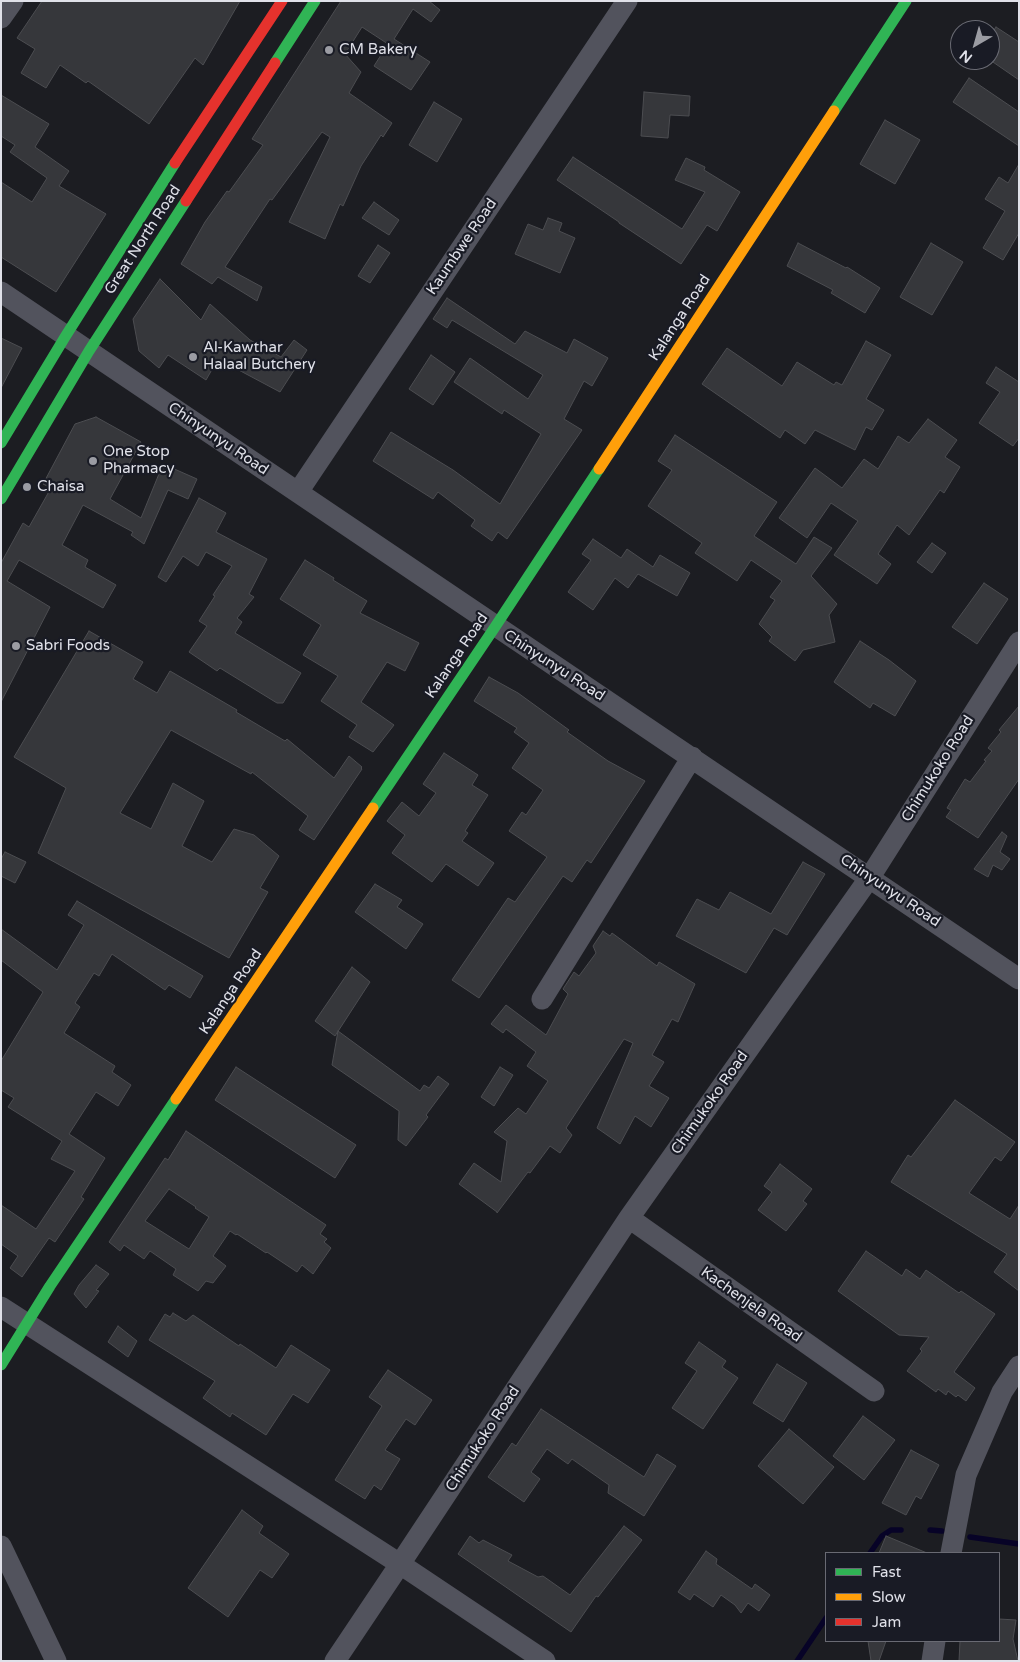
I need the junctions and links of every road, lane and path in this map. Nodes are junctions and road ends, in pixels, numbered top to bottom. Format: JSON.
{"nodes":[{"id":1,"x":13,"y":1,"type":"edge"},
{"id":2,"x":282,"y":1,"type":"edge"},
{"id":3,"x":315,"y":1,"type":"edge"},
{"id":4,"x":627,"y":1,"type":"edge"},
{"id":5,"x":906,"y":1,"type":"edge"},
{"id":6,"x":1,"y":18,"type":"edge"},
{"id":7,"x":1,"y":292,"type":"edge"},
{"id":8,"x":65,"y":336,"type":"junction"},
{"id":9,"x":90,"y":351,"type":"junction"},
{"id":10,"x":1,"y":443,"type":"edge"},
{"id":11,"x":298,"y":492,"type":"junction"},
{"id":12,"x":1,"y":498,"type":"edge"},
{"id":13,"x":495,"y":627,"type":"junction"},
{"id":14,"x":1019,"y":642,"type":"edge"},
{"id":15,"x":692,"y":757,"type":"junction"},
{"id":16,"x":870,"y":877,"type":"junction"},
{"id":17,"x":1019,"y":979,"type":"edge"},
{"id":18,"x":542,"y":999,"type":"dead end"},
{"id":19,"x":629,"y":1218,"type":"junction"},
{"id":20,"x":1,"y":1307,"type":"edge"},
{"id":21,"x":28,"y":1324,"type":"junction"},
{"id":22,"x":1,"y":1366,"type":"edge"},
{"id":23,"x":1019,"y":1366,"type":"edge"},
{"id":24,"x":874,"y":1392,"type":"dead end"},
{"id":25,"x":1,"y":1546,"type":"edge"},
{"id":26,"x":951,"y":1552,"type":"edge"},
{"id":27,"x":400,"y":1564,"type":"junction"},
{"id":28,"x":935,"y":1642,"type":"edge"},
{"id":29,"x":56,"y":1661,"type":"edge"},
{"id":30,"x":335,"y":1661,"type":"edge"},
{"id":31,"x":545,"y":1661,"type":"edge"},
{"id":32,"x":932,"y":1661,"type":"edge"}],
"edges":[{"from":1,"to":6,"type":"street"},
{"from":2,"to":8,"type":"street","name":"Great North Road"},
{"from":3,"to":9,"type":"street","name":"Great North Road"},
{"from":4,"to":11,"type":"street","name":"Kaumbwe Road"},
{"from":5,"to":13,"type":"street","name":"Kalanga Road"},
{"from":7,"to":8,"type":"street","name":"Chinyunyu Road"},
{"from":8,"to":9,"type":"street","name":"Chinyunyu Road"},
{"from":8,"to":10,"type":"street","name":"Great North Road"},
{"from":9,"to":11,"type":"street","name":"Chinyunyu Road"},
{"from":9,"to":12,"type":"street","name":"Great North Road"},
{"from":11,"to":13,"type":"street","name":"Chinyunyu Road"},
{"from":13,"to":15,"type":"street","name":"Chinyunyu Road"},
{"from":13,"to":21,"type":"street","name":"Kalanga Road"},
{"from":14,"to":16,"type":"street","name":"Chimukoko Road"},
{"from":15,"to":16,"type":"street","name":"Chinyunyu Road"},
{"from":15,"to":18,"type":"street"},
{"from":16,"to":17,"type":"street","name":"Chinyunyu Road"},
{"from":16,"to":19,"type":"street","name":"Chimukoko Road"},
{"from":19,"to":24,"type":"street","name":"Kachenjela Road"},
{"from":19,"to":27,"type":"street","name":"Chimukoko Road"},
{"from":20,"to":21,"type":"street"},
{"from":21,"to":22,"type":"street","name":"Kalanga Road"},
{"from":21,"to":27,"type":"street"},
{"from":23,"to":26,"type":"street"},
{"from":25,"to":29,"type":"street"},
{"from":27,"to":30,"type":"street","name":"Chimukoko Road"},
{"from":27,"to":31,"type":"street"},
{"from":28,"to":32,"type":"street"}]}
